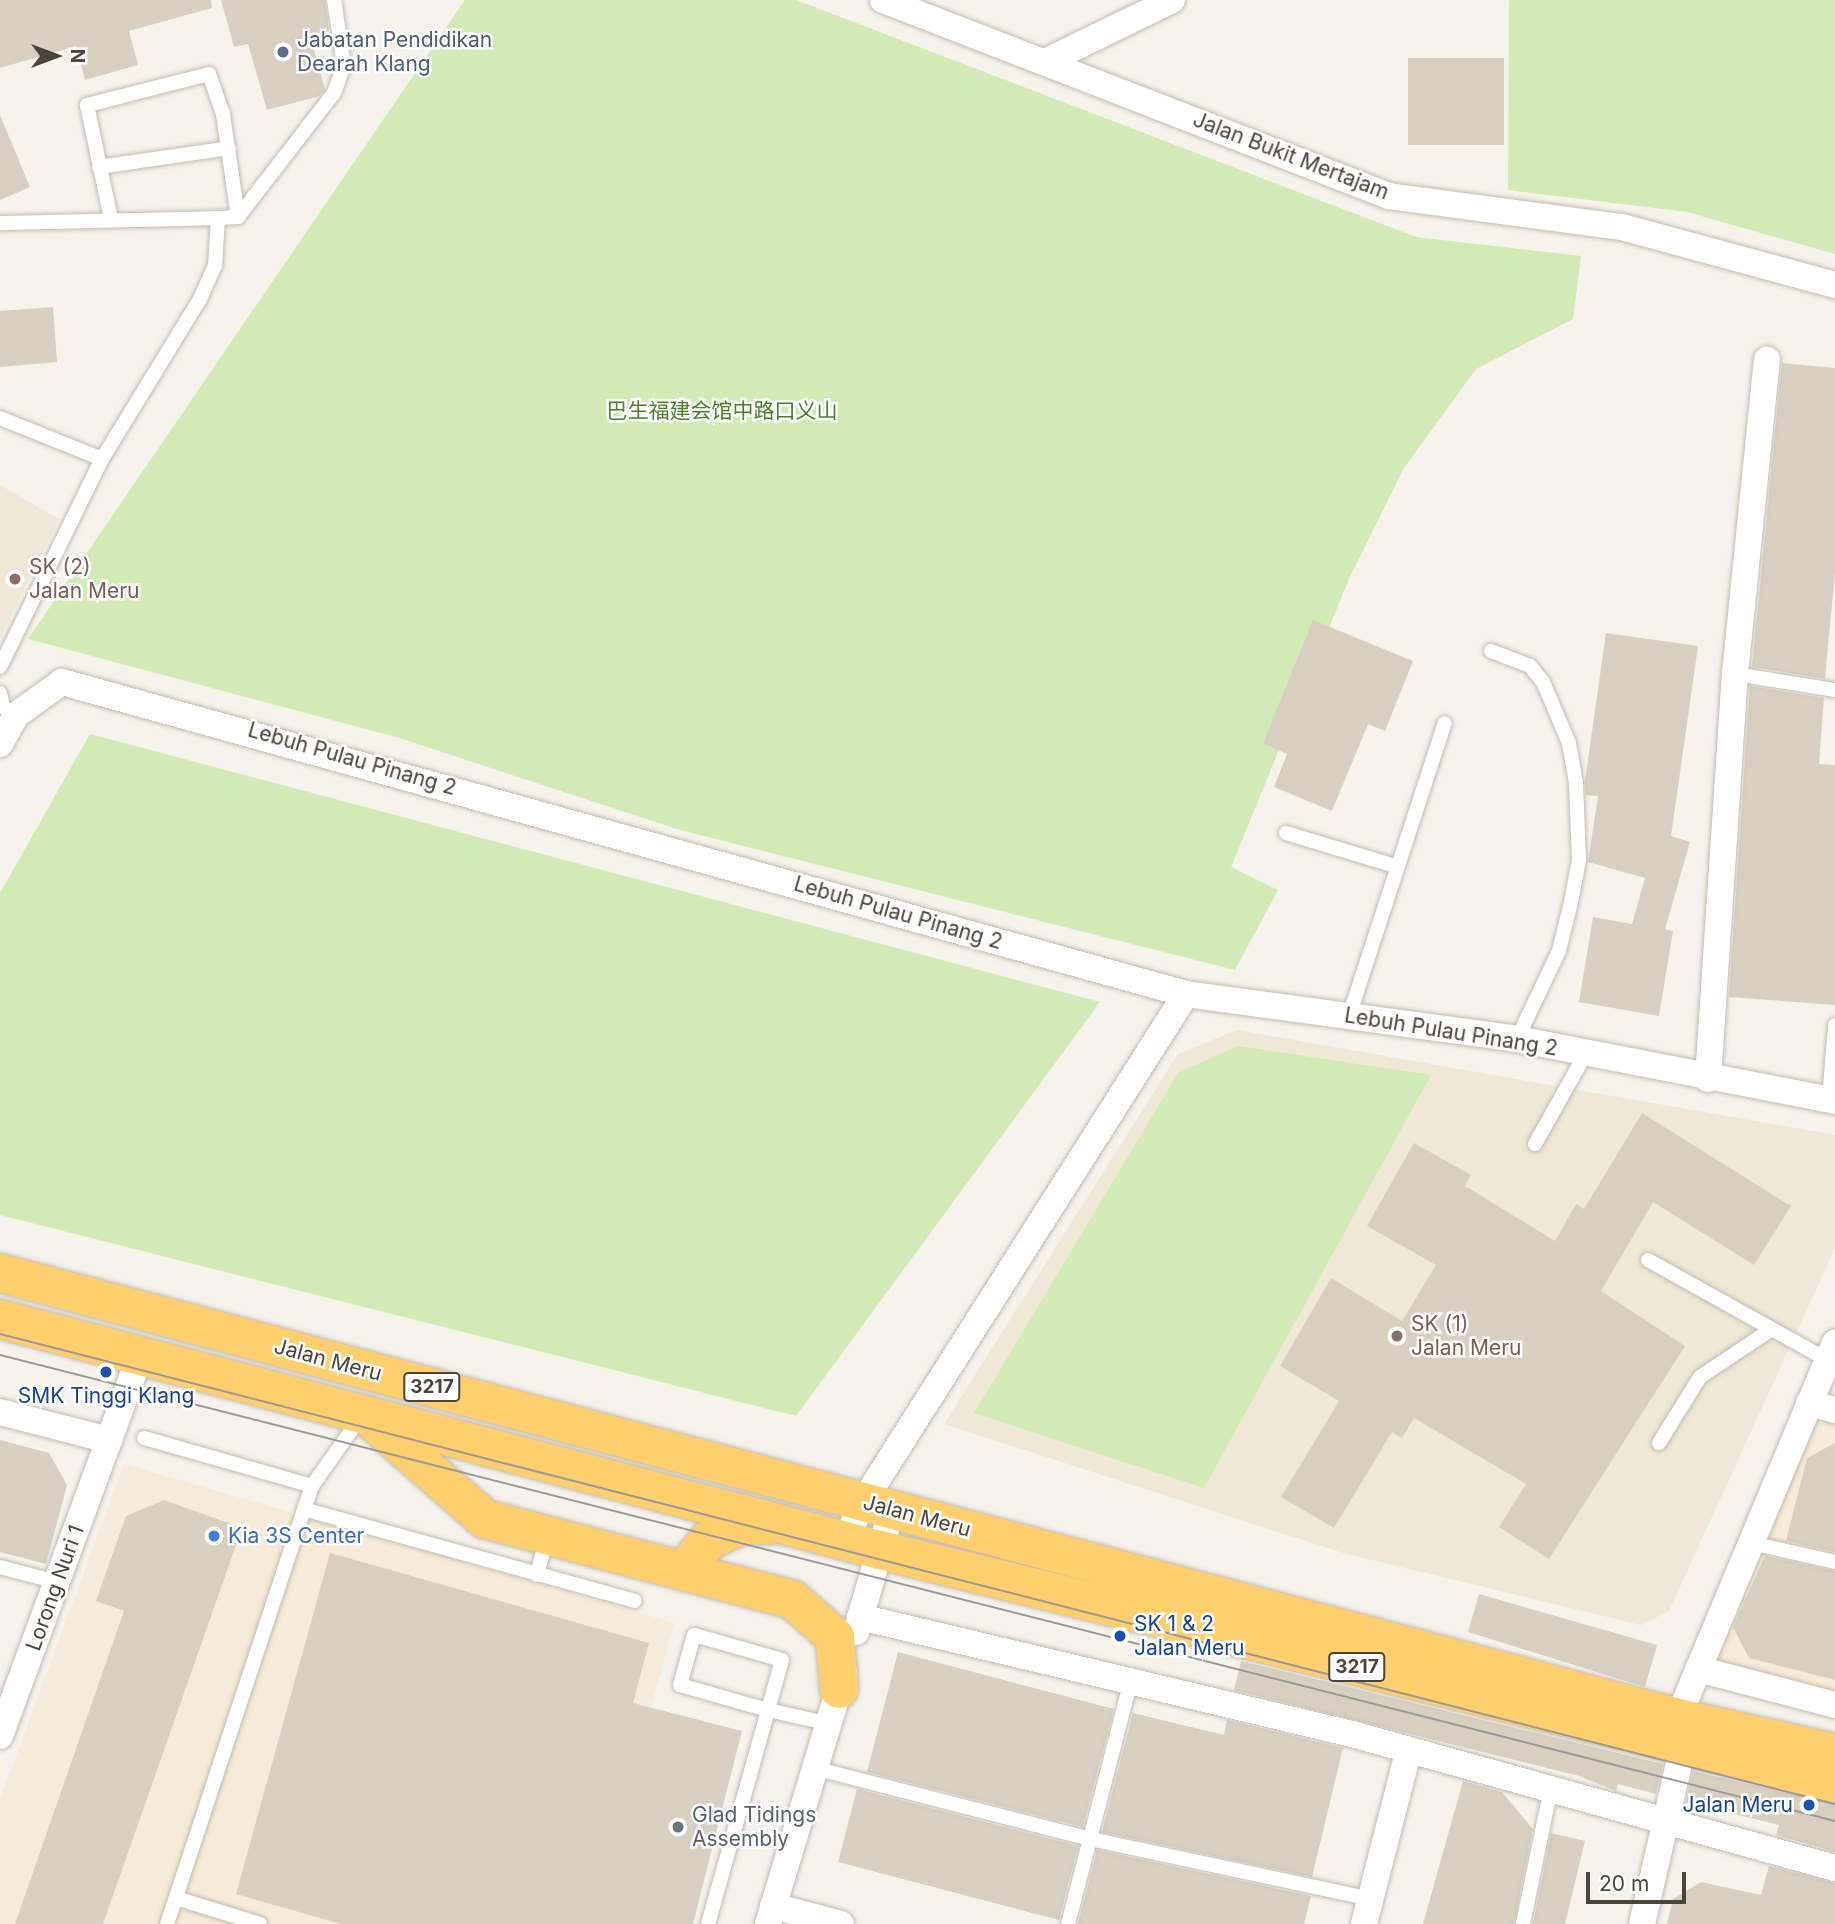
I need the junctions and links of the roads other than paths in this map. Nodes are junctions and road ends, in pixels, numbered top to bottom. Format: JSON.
{"nodes":[{"id":1,"x":334,"y":0,"type":"edge"},
{"id":2,"x":883,"y":0,"type":"edge"},
{"id":3,"x":1172,"y":0,"type":"edge"},
{"id":4,"x":1047,"y":61,"type":"junction"},
{"id":5,"x":229,"y":148,"type":"junction"},
{"id":6,"x":99,"y":167,"type":"junction"},
{"id":7,"x":239,"y":217,"type":"junction"},
{"id":8,"x":218,"y":218,"type":"junction"},
{"id":9,"x":111,"y":219,"type":"junction"},
{"id":10,"x":0,"y":223,"type":"edge"},
{"id":11,"x":1835,"y":285,"type":"edge"},
{"id":12,"x":1767,"y":360,"type":"dead end"},
{"id":13,"x":0,"y":418,"type":"edge"},
{"id":14,"x":102,"y":459,"type":"junction"},
{"id":15,"x":1491,"y":651,"type":"dead end"},
{"id":16,"x":0,"y":667,"type":"edge"},
{"id":17,"x":1735,"y":674,"type":"junction"},
{"id":18,"x":1835,"y":690,"type":"edge"},
{"id":19,"x":0,"y":693,"type":"edge"},
{"id":20,"x":16,"y":715,"type":"junction"},
{"id":21,"x":1445,"y":723,"type":"dead end"},
{"id":22,"x":0,"y":744,"type":"edge"},
{"id":23,"x":1286,"y":833,"type":"dead end"},
{"id":24,"x":1395,"y":866,"type":"junction"},
{"id":25,"x":1186,"y":993,"type":"junction"},
{"id":26,"x":1349,"y":1016,"type":"junction"},
{"id":27,"x":1835,"y":1025,"type":"edge"},
{"id":28,"x":1517,"y":1039,"type":"junction"},
{"id":29,"x":1585,"y":1055,"type":"junction"},
{"id":30,"x":1708,"y":1079,"type":"junction"},
{"id":31,"x":1832,"y":1101,"type":"edge"},
{"id":32,"x":1535,"y":1144,"type":"dead end"},
{"id":33,"x":1648,"y":1260,"type":"dead end"},
{"id":34,"x":0,"y":1273,"type":"edge"},
{"id":35,"x":0,"y":1319,"type":"edge"},
{"id":36,"x":1769,"y":1331,"type":"junction"},
{"id":37,"x":1831,"y":1351,"type":"edge"},
{"id":38,"x":140,"y":1356,"type":"junction"},
{"id":39,"x":1810,"y":1403,"type":"junction"},
{"id":40,"x":1835,"y":1410,"type":"edge"},
{"id":41,"x":0,"y":1412,"type":"edge"},
{"id":42,"x":362,"y":1414,"type":"junction"},
{"id":43,"x":144,"y":1438,"type":"dead end"},
{"id":44,"x":109,"y":1440,"type":"junction"},
{"id":45,"x":1660,"y":1443,"type":"dead end"},
{"id":46,"x":312,"y":1486,"type":"junction"},
{"id":47,"x":878,"y":1506,"type":"junction"},
{"id":48,"x":307,"y":1510,"type":"junction"},
{"id":49,"x":786,"y":1525,"type":"junction"},
{"id":50,"x":547,"y":1534,"type":"junction"},
{"id":51,"x":1751,"y":1543,"type":"junction"},
{"id":52,"x":863,"y":1546,"type":"junction"},
{"id":53,"x":1835,"y":1562,"type":"edge"},
{"id":54,"x":0,"y":1567,"type":"edge"},
{"id":55,"x":685,"y":1569,"type":"junction"},
{"id":56,"x":537,"y":1575,"type":"junction"},
{"id":57,"x":57,"y":1582,"type":"junction"},
{"id":58,"x":635,"y":1601,"type":"dead end"},
{"id":59,"x":860,"y":1617,"type":"junction"},
{"id":60,"x":1698,"y":1669,"type":"junction"},
{"id":61,"x":1130,"y":1685,"type":"junction"},
{"id":62,"x":1835,"y":1705,"type":"edge"},
{"id":63,"x":832,"y":1706,"type":"junction"},
{"id":64,"x":768,"y":1710,"type":"junction"},
{"id":65,"x":1680,"y":1732,"type":"junction"},
{"id":66,"x":0,"y":1737,"type":"edge"},
{"id":67,"x":1408,"y":1753,"type":"junction"},
{"id":68,"x":1835,"y":1754,"type":"edge"},
{"id":69,"x":814,"y":1768,"type":"junction"},
{"id":70,"x":1835,"y":1783,"type":"edge"},
{"id":71,"x":1550,"y":1791,"type":"junction"},
{"id":72,"x":1663,"y":1823,"type":"junction"},
{"id":73,"x":1091,"y":1839,"type":"junction"},
{"id":74,"x":1835,"y":1868,"type":"edge"},
{"id":75,"x":176,"y":1898,"type":"junction"},
{"id":76,"x":1367,"y":1912,"type":"edge"},
{"id":77,"x":771,"y":1915,"type":"edge"},
{"id":78,"x":167,"y":1924,"type":"edge"},
{"id":79,"x":260,"y":1924,"type":"edge"},
{"id":80,"x":708,"y":1924,"type":"edge"},
{"id":81,"x":841,"y":1924,"type":"edge"},
{"id":82,"x":1068,"y":1924,"type":"edge"},
{"id":83,"x":1523,"y":1924,"type":"edge"},
{"id":84,"x":1642,"y":1924,"type":"edge"}],
"edges":[{"from":1,"to":7,"type":"lane"},
{"from":2,"to":4,"type":"street","name":"Jalan Bukit Mertajam"},
{"from":3,"to":4,"type":"street"},
{"from":4,"to":11,"type":"street","name":"Jalan Bukit Mertajam"},
{"from":5,"to":6,"type":"lane"},
{"from":5,"to":6,"type":"lane"},
{"from":5,"to":7,"type":"lane"},
{"from":6,"to":9,"type":"lane"},
{"from":7,"to":8,"type":"lane"},
{"from":8,"to":9,"type":"lane"},
{"from":8,"to":14,"type":"lane"},
{"from":9,"to":10,"type":"lane"},
{"from":12,"to":17,"type":"street"},
{"from":13,"to":14,"type":"lane"},
{"from":14,"to":16,"type":"lane"},
{"from":15,"to":28,"type":"lane"},
{"from":17,"to":18,"type":"lane"},
{"from":17,"to":30,"type":"street"},
{"from":19,"to":20,"type":"lane"},
{"from":20,"to":22,"type":"street","name":"Lebuh Pulau Pinang 2"},
{"from":20,"to":25,"type":"street","name":"Lebuh Pulau Pinang 2"},
{"from":21,"to":24,"type":"lane"},
{"from":23,"to":24,"type":"lane"},
{"from":24,"to":26,"type":"lane"},
{"from":25,"to":26,"type":"street","name":"Lebuh Pulau Pinang 2"},
{"from":25,"to":47,"type":"street"},
{"from":26,"to":28,"type":"street","name":"Lebuh Pulau Pinang 2"},
{"from":27,"to":31,"type":"lane"},
{"from":28,"to":29,"type":"street","name":"Lebuh Pulau Pinang 2"},
{"from":29,"to":30,"type":"street","name":"Lebuh Pulau Pinang 2"},
{"from":29,"to":32,"type":"lane"},
{"from":30,"to":31,"type":"street","name":"Lebuh Pulau Pinang 2"},
{"from":33,"to":36,"type":"lane"},
{"from":34,"to":47,"type":"highway","name":"Jalan Meru","number":"3217"},
{"from":35,"to":38,"type":"highway","name":"Jalan Meru","number":"3217"},
{"from":36,"to":37,"type":"lane"},
{"from":36,"to":45,"type":"lane"},
{"from":37,"to":39,"type":"street"},
{"from":38,"to":42,"type":"highway","name":"Jalan Meru","number":"3217"},
{"from":38,"to":44,"type":"street","name":"Lorong Nuri 1"},
{"from":39,"to":40,"type":"street"},
{"from":39,"to":51,"type":"street"},
{"from":41,"to":44,"type":"street"},
{"from":42,"to":46,"type":"lane"},
{"from":42,"to":49,"type":"highway","name":"Jalan Meru","number":"3217"},
{"from":42,"to":50,"type":"highway"},
{"from":43,"to":46,"type":"lane"},
{"from":44,"to":57,"type":"street","name":"Lorong Nuri 1"},
{"from":46,"to":48,"type":"lane"},
{"from":47,"to":52,"type":"street"},
{"from":47,"to":52,"type":"street"},
{"from":47,"to":65,"type":"highway","name":"Jalan Meru","number":"3217"},
{"from":48,"to":56,"type":"lane"},
{"from":48,"to":75,"type":"lane"},
{"from":49,"to":52,"type":"highway","name":"Jalan Meru","number":"3217"},
{"from":49,"to":55,"type":"highway"},
{"from":50,"to":55,"type":"highway"},
{"from":50,"to":56,"type":"lane"},
{"from":51,"to":53,"type":"lane"},
{"from":51,"to":60,"type":"street"},
{"from":52,"to":59,"type":"street"},
{"from":52,"to":65,"type":"highway","name":"Jalan Meru","number":"3217"},
{"from":54,"to":57,"type":"lane"},
{"from":55,"to":63,"type":"highway"},
{"from":56,"to":58,"type":"lane"},
{"from":57,"to":66,"type":"street","name":"Lorong Nuri 1"},
{"from":59,"to":61,"type":"street"},
{"from":59,"to":63,"type":"street"},
{"from":60,"to":62,"type":"street"},
{"from":60,"to":65,"type":"street"},
{"from":61,"to":67,"type":"street"},
{"from":61,"to":73,"type":"lane"},
{"from":63,"to":64,"type":"lane"},
{"from":63,"to":69,"type":"street"},
{"from":64,"to":64,"type":"lane"},
{"from":64,"to":80,"type":"lane"},
{"from":65,"to":68,"type":"highway","name":"Jalan Meru","number":"3217"},
{"from":65,"to":70,"type":"highway","name":"Jalan Meru","number":"3217"},
{"from":65,"to":72,"type":"street"},
{"from":67,"to":71,"type":"street"},
{"from":67,"to":76,"type":"street"},
{"from":69,"to":73,"type":"lane"},
{"from":69,"to":77,"type":"street"},
{"from":71,"to":72,"type":"street"},
{"from":71,"to":83,"type":"lane"},
{"from":72,"to":74,"type":"street"},
{"from":72,"to":84,"type":"street"},
{"from":73,"to":76,"type":"lane"},
{"from":73,"to":82,"type":"lane"},
{"from":75,"to":78,"type":"lane"},
{"from":75,"to":79,"type":"lane"},
{"from":77,"to":81,"type":"street"}]}
